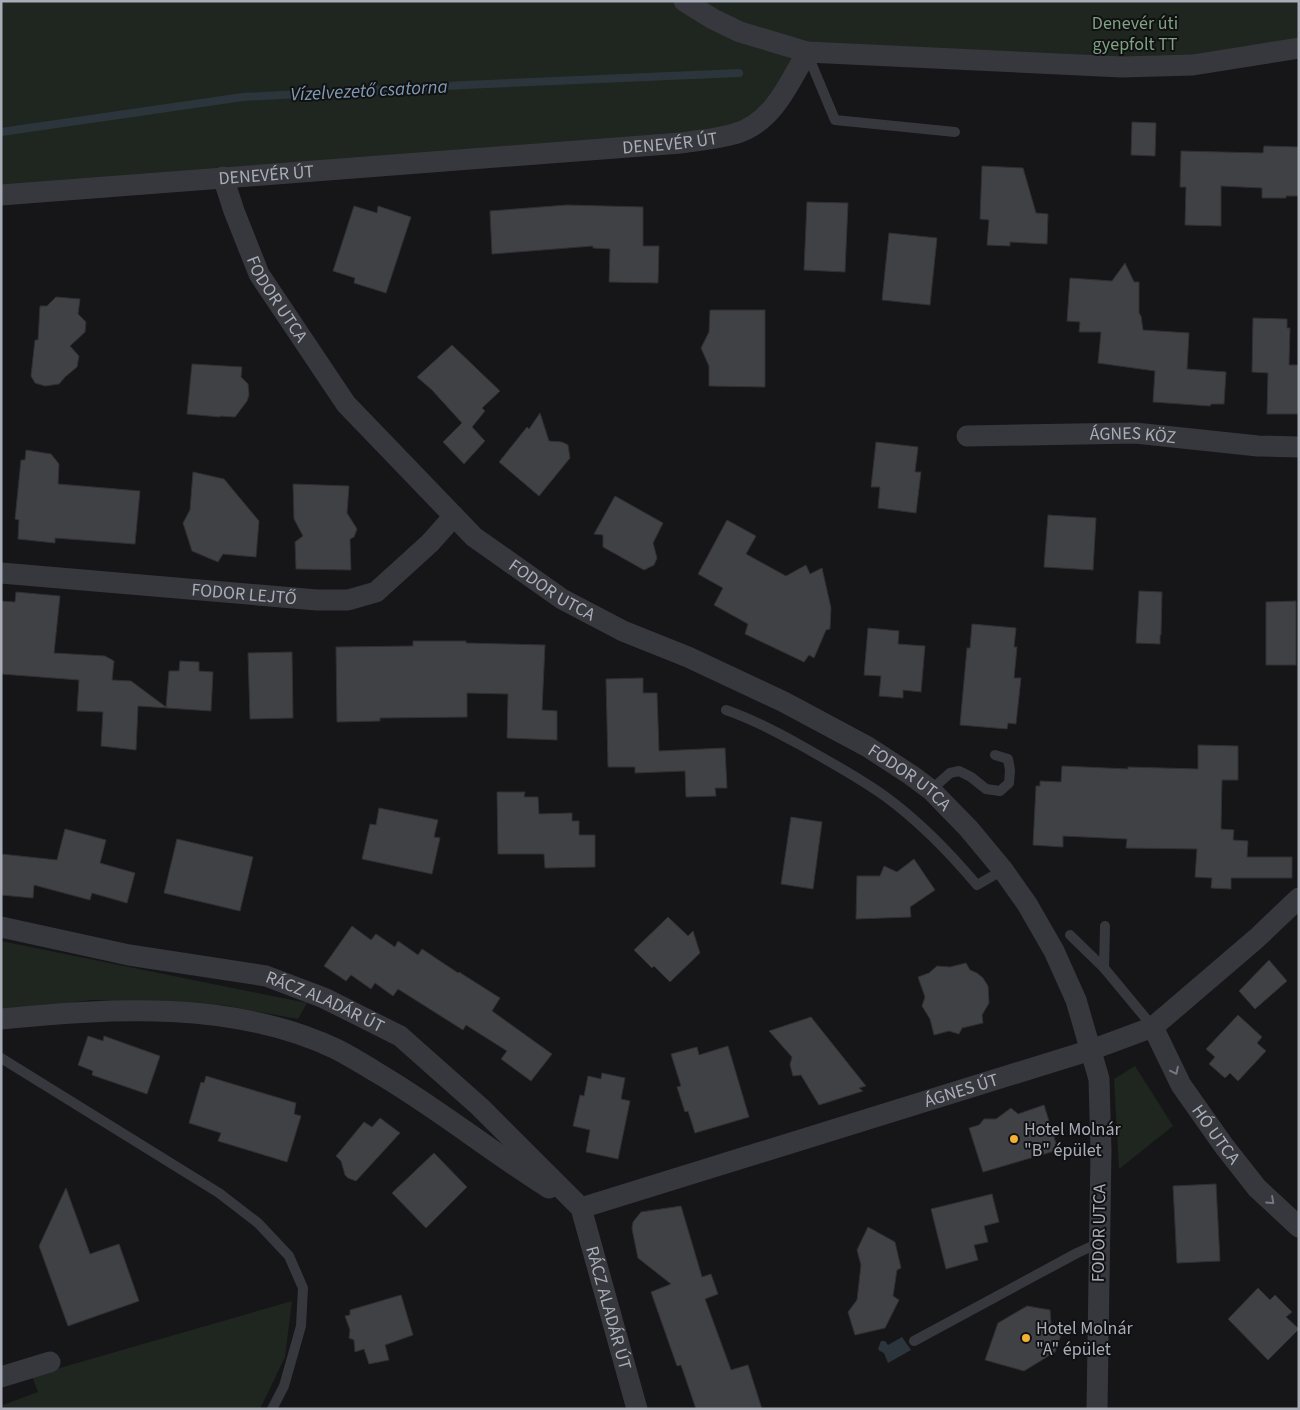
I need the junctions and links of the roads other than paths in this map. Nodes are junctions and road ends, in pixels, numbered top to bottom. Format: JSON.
{"nodes":[{"id":1,"x":684,"y":1,"type":"edge"},
{"id":2,"x":1299,"y":48,"type":"edge"},
{"id":3,"x":807,"y":52,"type":"junction"},
{"id":4,"x":955,"y":132,"type":"dead end"},
{"id":5,"x":223,"y":177,"type":"junction"},
{"id":6,"x":1,"y":195,"type":"edge"},
{"id":7,"x":967,"y":436,"type":"dead end"},
{"id":8,"x":1299,"y":447,"type":"edge"},
{"id":9,"x":454,"y":516,"type":"junction"},
{"id":10,"x":1,"y":573,"type":"edge"},
{"id":11,"x":726,"y":710,"type":"dead end"},
{"id":12,"x":994,"y":754,"type":"dead end"},
{"id":13,"x":931,"y":790,"type":"junction"},
{"id":14,"x":1003,"y":870,"type":"junction"},
{"id":15,"x":1299,"y":898,"type":"edge"},
{"id":16,"x":1105,"y":926,"type":"dead end"},
{"id":17,"x":1,"y":927,"type":"edge"},
{"id":18,"x":1070,"y":935,"type":"dead end"},
{"id":19,"x":1104,"y":968,"type":"junction"},
{"id":20,"x":1,"y":1019,"type":"edge"},
{"id":21,"x":1153,"y":1027,"type":"junction"},
{"id":22,"x":1091,"y":1050,"type":"junction"},
{"id":23,"x":1,"y":1058,"type":"edge"},
{"id":24,"x":581,"y":1208,"type":"junction"},
{"id":25,"x":1299,"y":1227,"type":"edge"},
{"id":26,"x":1099,"y":1243,"type":"junction"},
{"id":27,"x":914,"y":1341,"type":"dead end"},
{"id":28,"x":50,"y":1362,"type":"dead end"},
{"id":29,"x":1,"y":1377,"type":"edge"},
{"id":30,"x":272,"y":1409,"type":"edge"},
{"id":31,"x":637,"y":1409,"type":"edge"},
{"id":32,"x":1097,"y":1409,"type":"edge"}],
"edges":[{"from":1,"to":3,"type":"street"},
{"from":2,"to":3,"type":"street"},
{"from":3,"to":4,"type":"lane"},
{"from":3,"to":5,"type":"street","name":"DENEVÉR ÚT"},
{"from":5,"to":6,"type":"street","name":"DENEVÉR ÚT"},
{"from":5,"to":9,"type":"street","name":"FODOR UTCA"},
{"from":7,"to":8,"type":"street","name":"ÁGNES KÖZ"},
{"from":9,"to":10,"type":"street","name":"FODOR LEJTŐ"},
{"from":9,"to":13,"type":"street","name":"FODOR UTCA"},
{"from":11,"to":14,"type":"lane","name":"FODOR UTCA"},
{"from":12,"to":13,"type":"lane"},
{"from":13,"to":14,"type":"street","name":"FODOR UTCA"},
{"from":14,"to":22,"type":"street","name":"FODOR UTCA"},
{"from":15,"to":21,"type":"street","name":"ÁGNES ÚT"},
{"from":16,"to":19,"type":"lane"},
{"from":17,"to":24,"type":"street","name":"RÁCZ ALADÁR ÚT"},
{"from":18,"to":19,"type":"lane"},
{"from":19,"to":21,"type":"lane"},
{"from":20,"to":24,"type":"street"},
{"from":21,"to":22,"type":"street","name":"ÁGNES ÚT"},
{"from":21,"to":25,"type":"street","name":"HÓ UTCA","one_way":true},
{"from":22,"to":24,"type":"street","name":"ÁGNES ÚT"},
{"from":22,"to":26,"type":"street","name":"FODOR UTCA"},
{"from":23,"to":30,"type":"lane"},
{"from":24,"to":31,"type":"street","name":"RÁCZ ALADÁR ÚT"},
{"from":26,"to":27,"type":"lane"},
{"from":26,"to":32,"type":"street","name":"FODOR UTCA"},
{"from":28,"to":29,"type":"street"}]}
